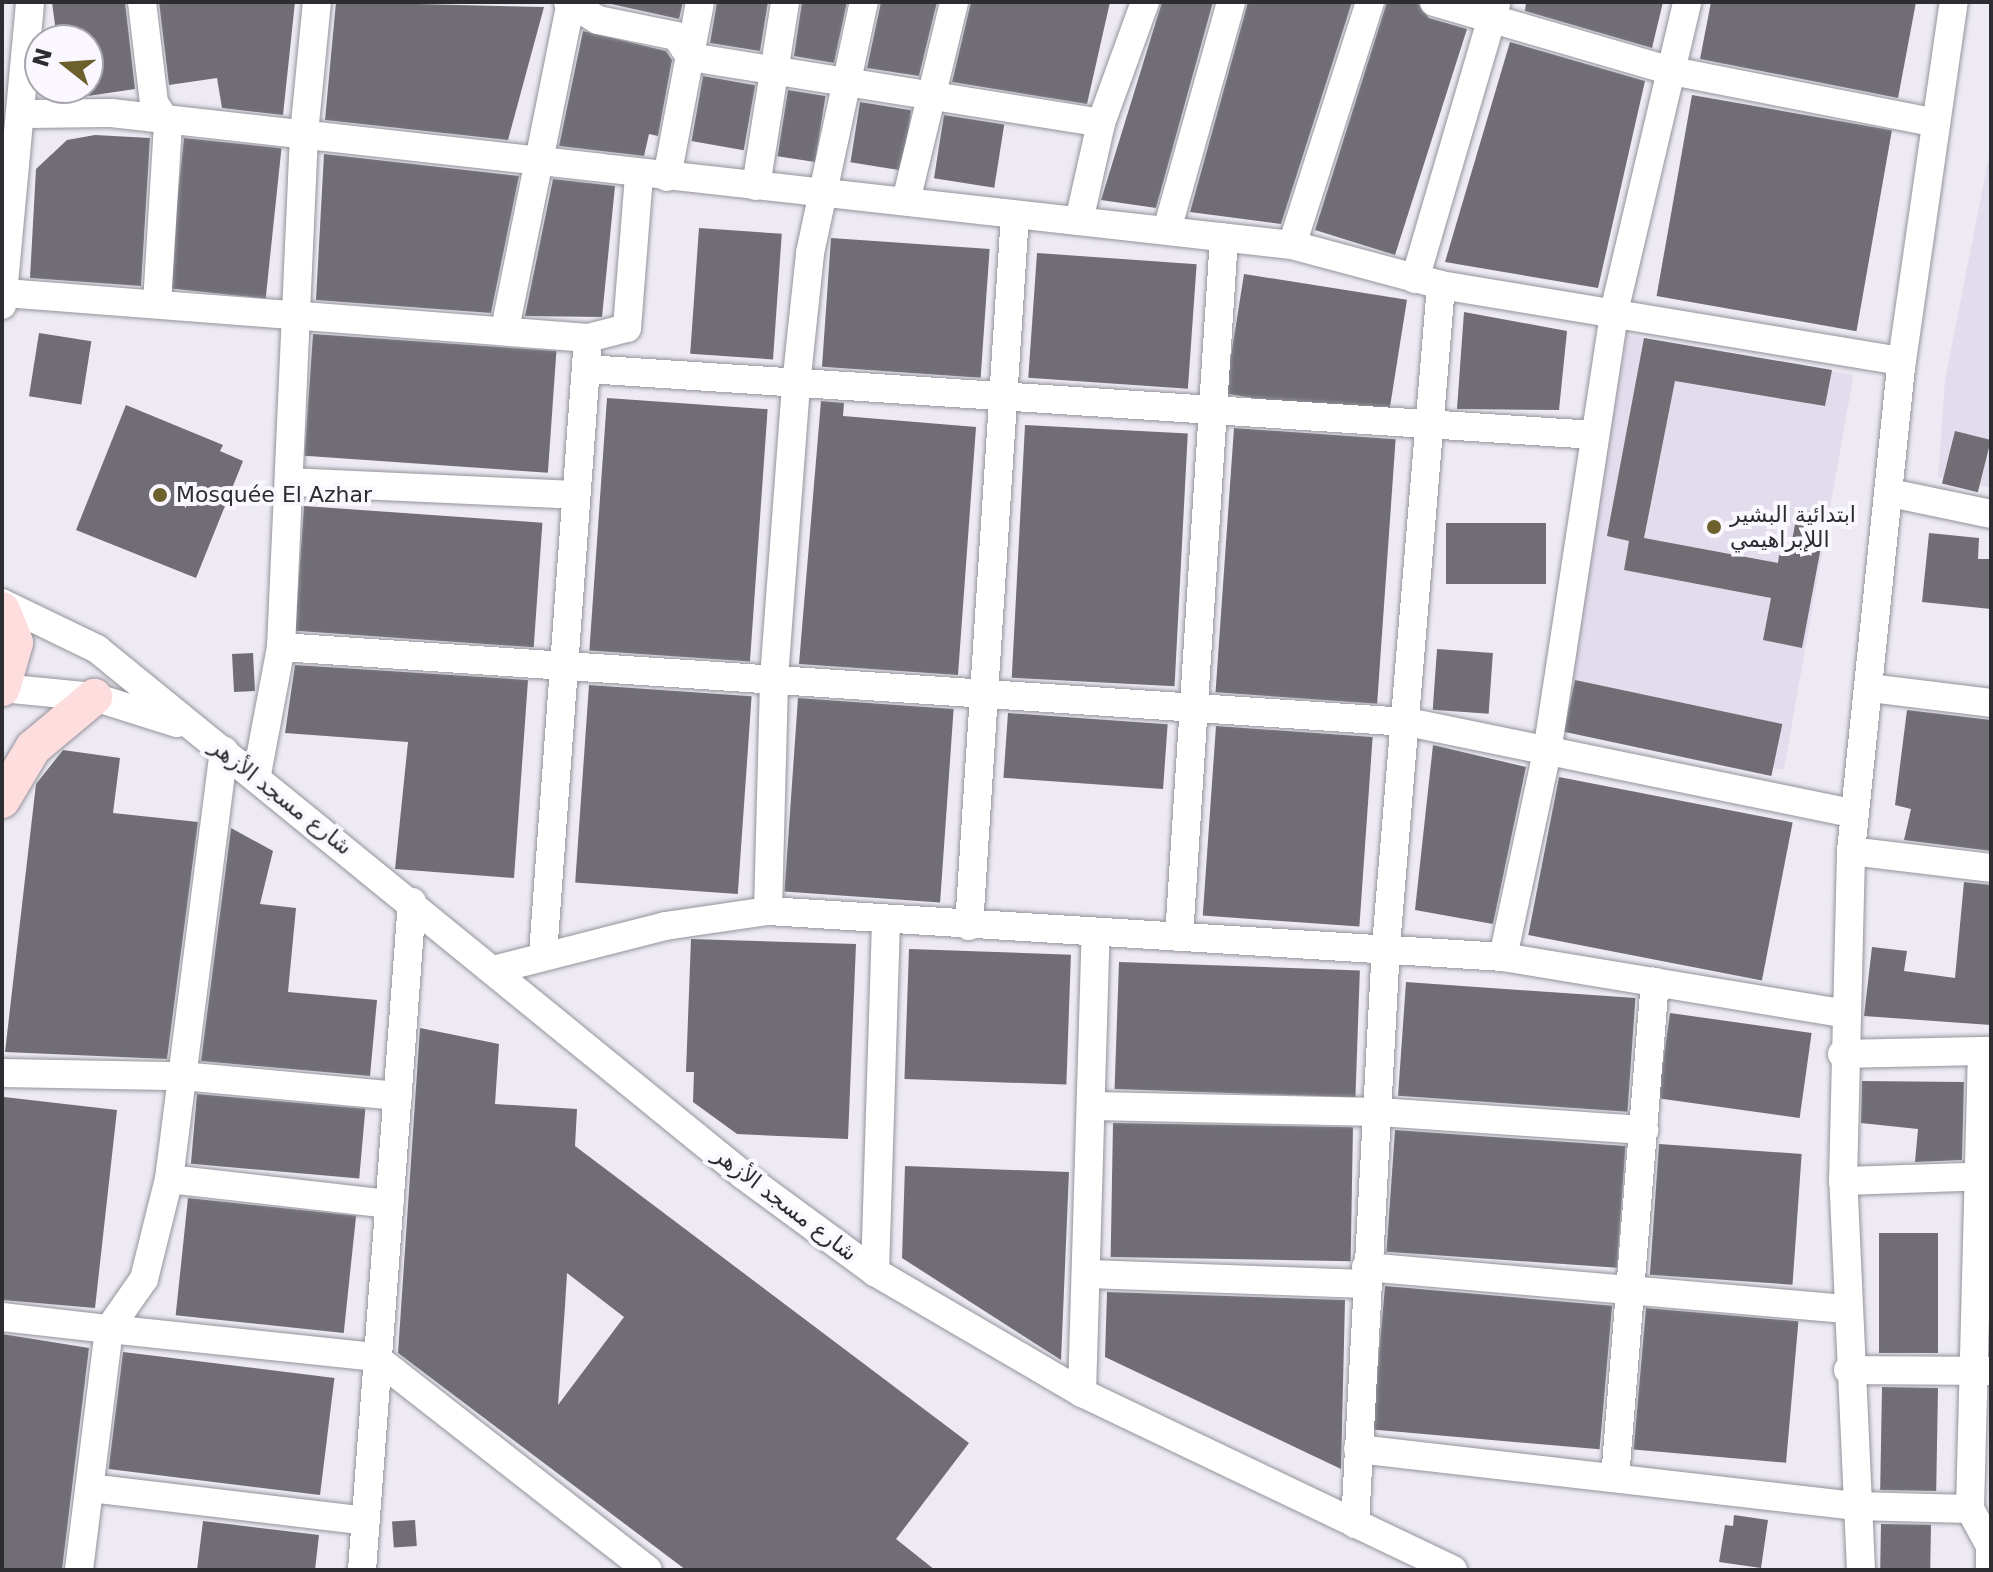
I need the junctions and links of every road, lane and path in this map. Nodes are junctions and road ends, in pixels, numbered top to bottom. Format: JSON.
{"nodes":[{"id":1,"x":30,"y":2,"type":"edge"},
{"id":2,"x":142,"y":2,"type":"edge"},
{"id":3,"x":317,"y":2,"type":"edge"},
{"id":4,"x":570,"y":2,"type":"edge"},
{"id":5,"x":700,"y":2,"type":"edge"},
{"id":6,"x":785,"y":2,"type":"edge"},
{"id":7,"x":864,"y":2,"type":"edge"},
{"id":8,"x":954,"y":2,"type":"edge"},
{"id":9,"x":1145,"y":2,"type":"edge"},
{"id":10,"x":1231,"y":2,"type":"edge"},
{"id":11,"x":1370,"y":2,"type":"edge"},
{"id":12,"x":1434,"y":2,"type":"edge"},
{"id":13,"x":1687,"y":2,"type":"edge"},
{"id":14,"x":1954,"y":2,"type":"edge"},
{"id":15,"x":1494,"y":11,"type":"edge"},
{"id":16,"x":690,"y":57,"type":"junction"},
{"id":17,"x":775,"y":70,"type":"junction"},
{"id":18,"x":1672,"y":71,"type":"junction"},
{"id":19,"x":849,"y":80,"type":"junction"},
{"id":20,"x":926,"y":100,"type":"junction"},
{"id":21,"x":25,"y":114,"type":"junction"},
{"id":22,"x":1101,"y":123,"type":"junction"},
{"id":23,"x":1936,"y":123,"type":"junction"},
{"id":24,"x":168,"y":124,"type":"junction"},
{"id":25,"x":304,"y":134,"type":"junction"},
{"id":26,"x":534,"y":160,"type":"junction"},
{"id":27,"x":653,"y":176,"type":"junction"},
{"id":28,"x":756,"y":186,"type":"junction"},
{"id":29,"x":825,"y":193,"type":"junction"},
{"id":30,"x":906,"y":201,"type":"junction"},
{"id":31,"x":1015,"y":215,"type":"junction"},
{"id":32,"x":1079,"y":221,"type":"junction"},
{"id":33,"x":1167,"y":230,"type":"junction"},
{"id":34,"x":1224,"y":237,"type":"junction"},
{"id":35,"x":1292,"y":245,"type":"junction"},
{"id":36,"x":1428,"y":282,"type":"junction"},
{"id":37,"x":3,"y":299,"type":"edge"},
{"id":38,"x":157,"y":303,"type":"junction"},
{"id":39,"x":299,"y":312,"type":"junction"},
{"id":40,"x":1614,"y":312,"type":"junction"},
{"id":41,"x":505,"y":329,"type":"junction"},
{"id":42,"x":588,"y":338,"type":"junction"},
{"id":43,"x":1902,"y":361,"type":"junction"},
{"id":44,"x":587,"y":369,"type":"junction"},
{"id":45,"x":796,"y":385,"type":"junction"},
{"id":46,"x":1002,"y":401,"type":"junction"},
{"id":47,"x":1208,"y":413,"type":"junction"},
{"id":48,"x":1425,"y":429,"type":"junction"},
{"id":49,"x":1593,"y":435,"type":"junction"},
{"id":50,"x":291,"y":482,"type":"junction"},
{"id":51,"x":1890,"y":493,"type":"junction"},
{"id":52,"x":572,"y":495,"type":"junction"},
{"id":53,"x":1991,"y":514,"type":"edge"},
{"id":54,"x":2,"y":603,"type":"edge"},
{"id":55,"x":2,"y":610,"type":"edge"},
{"id":56,"x":281,"y":647,"type":"junction"},
{"id":57,"x":561,"y":667,"type":"junction"},
{"id":58,"x":774,"y":678,"type":"junction"},
{"id":59,"x":2,"y":688,"type":"edge"},
{"id":60,"x":1871,"y":688,"type":"junction"},
{"id":61,"x":981,"y":695,"type":"junction"},
{"id":62,"x":94,"y":697,"type":"junction"},
{"id":63,"x":1991,"y":703,"type":"edge"},
{"id":64,"x":1194,"y":707,"type":"junction"},
{"id":65,"x":1408,"y":722,"type":"junction"},
{"id":66,"x":189,"y":727,"type":"junction"},
{"id":67,"x":224,"y":751,"type":"junction"},
{"id":68,"x":1547,"y":752,"type":"junction"},
{"id":69,"x":257,"y":774,"type":"junction"},
{"id":70,"x":2,"y":800,"type":"edge"},
{"id":71,"x":1855,"y":814,"type":"junction"},
{"id":72,"x":1851,"y":851,"type":"junction"},
{"id":73,"x":1991,"y":868,"type":"edge"},
{"id":74,"x":412,"y":902,"type":"junction"},
{"id":75,"x":768,"y":911,"type":"junction"},
{"id":76,"x":886,"y":922,"type":"junction"},
{"id":77,"x":969,"y":926,"type":"junction"},
{"id":78,"x":1096,"y":932,"type":"junction"},
{"id":79,"x":1179,"y":937,"type":"junction"},
{"id":80,"x":1386,"y":946,"type":"junction"},
{"id":81,"x":543,"y":954,"type":"junction"},
{"id":82,"x":1503,"y":957,"type":"junction"},
{"id":83,"x":493,"y":970,"type":"junction"},
{"id":84,"x":1655,"y":982,"type":"junction"},
{"id":85,"x":1842,"y":1013,"type":"junction"},
{"id":86,"x":1987,"y":1051,"type":"edge"},
{"id":87,"x":1842,"y":1054,"type":"junction"},
{"id":88,"x":2,"y":1073,"type":"edge"},
{"id":89,"x":182,"y":1076,"type":"junction"},
{"id":90,"x":398,"y":1096,"type":"junction"},
{"id":91,"x":1092,"y":1106,"type":"junction"},
{"id":92,"x":1379,"y":1112,"type":"junction"},
{"id":93,"x":1644,"y":1130,"type":"junction"},
{"id":94,"x":1985,"y":1176,"type":"edge"},
{"id":95,"x":169,"y":1179,"type":"junction"},
{"id":96,"x":1843,"y":1181,"type":"junction"},
{"id":97,"x":390,"y":1204,"type":"junction"},
{"id":98,"x":875,"y":1272,"type":"junction"},
{"id":99,"x":1089,"y":1274,"type":"junction"},
{"id":100,"x":1365,"y":1275,"type":"junction"},
{"id":101,"x":1631,"y":1290,"type":"junction"},
{"id":102,"x":1848,"y":1309,"type":"junction"},
{"id":103,"x":2,"y":1317,"type":"edge"},
{"id":104,"x":109,"y":1329,"type":"junction"},
{"id":105,"x":375,"y":1357,"type":"junction"},
{"id":106,"x":1848,"y":1370,"type":"junction"},
{"id":107,"x":1980,"y":1371,"type":"edge"},
{"id":108,"x":1082,"y":1393,"type":"junction"},
{"id":109,"x":1358,"y":1449,"type":"junction"},
{"id":110,"x":1615,"y":1478,"type":"junction"},
{"id":111,"x":90,"y":1488,"type":"junction"},
{"id":112,"x":1855,"y":1506,"type":"junction"},
{"id":113,"x":1970,"y":1509,"type":"junction"},
{"id":114,"x":365,"y":1521,"type":"junction"},
{"id":115,"x":1355,"y":1524,"type":"junction"},
{"id":116,"x":1991,"y":1546,"type":"edge"},
{"id":117,"x":79,"y":1570,"type":"edge"},
{"id":118,"x":362,"y":1570,"type":"edge"},
{"id":119,"x":648,"y":1570,"type":"edge"},
{"id":120,"x":1453,"y":1570,"type":"edge"},
{"id":121,"x":1861,"y":1570,"type":"edge"},
{"id":122,"x":1990,"y":1570,"type":"edge"}],
"edges":[{"from":1,"to":21,"type":"street"},
{"from":2,"to":24,"type":"street"},
{"from":3,"to":25,"type":"street"},
{"from":4,"to":16,"type":"street"},
{"from":4,"to":26,"type":"street"},
{"from":5,"to":16,"type":"street"},
{"from":6,"to":17,"type":"street"},
{"from":7,"to":19,"type":"street"},
{"from":8,"to":20,"type":"street"},
{"from":9,"to":22,"type":"street"},
{"from":10,"to":33,"type":"street"},
{"from":11,"to":35,"type":"street"},
{"from":12,"to":15,"type":"street"},
{"from":13,"to":18,"type":"street"},
{"from":14,"to":23,"type":"street"},
{"from":15,"to":18,"type":"street"},
{"from":15,"to":36,"type":"street"},
{"from":16,"to":17,"type":"street"},
{"from":16,"to":27,"type":"street"},
{"from":17,"to":19,"type":"street"},
{"from":17,"to":28,"type":"street"},
{"from":18,"to":23,"type":"street"},
{"from":18,"to":40,"type":"street"},
{"from":19,"to":20,"type":"street"},
{"from":19,"to":29,"type":"street"},
{"from":20,"to":22,"type":"street"},
{"from":20,"to":30,"type":"street"},
{"from":21,"to":24,"type":"street"},
{"from":21,"to":37,"type":"street"},
{"from":22,"to":32,"type":"street"},
{"from":23,"to":43,"type":"street"},
{"from":24,"to":25,"type":"street"},
{"from":24,"to":38,"type":"street"},
{"from":25,"to":26,"type":"street"},
{"from":25,"to":39,"type":"street"},
{"from":26,"to":27,"type":"street"},
{"from":26,"to":41,"type":"street"},
{"from":27,"to":28,"type":"street"},
{"from":27,"to":42,"type":"street"},
{"from":28,"to":29,"type":"street"},
{"from":29,"to":30,"type":"street"},
{"from":29,"to":45,"type":"street"},
{"from":30,"to":31,"type":"street"},
{"from":31,"to":32,"type":"street"},
{"from":31,"to":46,"type":"street"},
{"from":32,"to":33,"type":"street"},
{"from":33,"to":34,"type":"street"},
{"from":34,"to":35,"type":"street"},
{"from":34,"to":47,"type":"street"},
{"from":35,"to":36,"type":"street"},
{"from":36,"to":40,"type":"street"},
{"from":36,"to":48,"type":"street"},
{"from":37,"to":38,"type":"street"},
{"from":38,"to":39,"type":"street"},
{"from":39,"to":41,"type":"street"},
{"from":39,"to":50,"type":"street"},
{"from":40,"to":43,"type":"street"},
{"from":40,"to":49,"type":"street"},
{"from":41,"to":42,"type":"street"},
{"from":42,"to":44,"type":"street"},
{"from":43,"to":51,"type":"street"},
{"from":44,"to":45,"type":"street"},
{"from":44,"to":52,"type":"street"},
{"from":45,"to":46,"type":"street"},
{"from":45,"to":58,"type":"street"},
{"from":46,"to":47,"type":"street"},
{"from":46,"to":61,"type":"street"},
{"from":47,"to":48,"type":"street"},
{"from":47,"to":64,"type":"street"},
{"from":48,"to":49,"type":"street"},
{"from":48,"to":65,"type":"street"},
{"from":49,"to":68,"type":"street"},
{"from":50,"to":52,"type":"street"},
{"from":50,"to":56,"type":"street"},
{"from":51,"to":53,"type":"street"},
{"from":51,"to":60,"type":"street"},
{"from":52,"to":57,"type":"street"},
{"from":54,"to":66,"type":"street","name":"شارع مسجد الأزهر"},
{"from":55,"to":59,"type":"main road"},
{"from":56,"to":57,"type":"street"},
{"from":56,"to":69,"type":"street"},
{"from":57,"to":58,"type":"street"},
{"from":57,"to":81,"type":"street"},
{"from":58,"to":61,"type":"street"},
{"from":58,"to":75,"type":"street"},
{"from":59,"to":62,"type":"street","name":"شارع مسجد الأزهر"},
{"from":60,"to":63,"type":"street"},
{"from":60,"to":71,"type":"street"},
{"from":61,"to":64,"type":"street"},
{"from":61,"to":77,"type":"street"},
{"from":62,"to":66,"type":"street","name":"شارع مسجد الأزهر"},
{"from":62,"to":70,"type":"main road"},
{"from":64,"to":65,"type":"street"},
{"from":64,"to":79,"type":"street"},
{"from":65,"to":68,"type":"street"},
{"from":65,"to":80,"type":"street"},
{"from":66,"to":67,"type":"street","name":"شارع مسجد الأزهر"},
{"from":67,"to":69,"type":"street","name":"شارع مسجد الأزهر"},
{"from":67,"to":89,"type":"street"},
{"from":68,"to":71,"type":"street"},
{"from":68,"to":82,"type":"street"},
{"from":69,"to":74,"type":"street","name":"شارع مسجد الأزهر"},
{"from":71,"to":72,"type":"street"},
{"from":72,"to":73,"type":"street"},
{"from":72,"to":85,"type":"street"},
{"from":74,"to":83,"type":"street","name":"شارع مسجد الأزهر"},
{"from":74,"to":90,"type":"street"},
{"from":75,"to":76,"type":"street"},
{"from":75,"to":81,"type":"street"},
{"from":76,"to":77,"type":"street"},
{"from":76,"to":98,"type":"street"},
{"from":77,"to":78,"type":"street"},
{"from":78,"to":79,"type":"street"},
{"from":78,"to":91,"type":"street"},
{"from":79,"to":80,"type":"street"},
{"from":80,"to":82,"type":"street"},
{"from":80,"to":92,"type":"street"},
{"from":81,"to":83,"type":"street"},
{"from":82,"to":84,"type":"street"},
{"from":83,"to":98,"type":"street","name":"شارع مسجد الأزهر"},
{"from":84,"to":85,"type":"street"},
{"from":84,"to":93,"type":"street"},
{"from":85,"to":87,"type":"street"},
{"from":86,"to":87,"type":"street"},
{"from":86,"to":94,"type":"street"},
{"from":87,"to":96,"type":"street"},
{"from":88,"to":89,"type":"street"},
{"from":89,"to":90,"type":"street"},
{"from":89,"to":95,"type":"street"},
{"from":90,"to":97,"type":"street"},
{"from":91,"to":92,"type":"street"},
{"from":91,"to":99,"type":"street"},
{"from":92,"to":93,"type":"street"},
{"from":92,"to":100,"type":"street"},
{"from":93,"to":101,"type":"street"},
{"from":94,"to":96,"type":"street"},
{"from":94,"to":107,"type":"street"},
{"from":95,"to":97,"type":"street"},
{"from":95,"to":104,"type":"street"},
{"from":96,"to":102,"type":"street"},
{"from":97,"to":105,"type":"street"},
{"from":98,"to":108,"type":"street","name":"شارع مسجد الأزهر"},
{"from":99,"to":100,"type":"street"},
{"from":99,"to":108,"type":"street"},
{"from":100,"to":101,"type":"street"},
{"from":100,"to":109,"type":"street"},
{"from":101,"to":102,"type":"street"},
{"from":101,"to":110,"type":"street"},
{"from":102,"to":106,"type":"street"},
{"from":103,"to":104,"type":"street"},
{"from":104,"to":105,"type":"street"},
{"from":104,"to":111,"type":"street"},
{"from":105,"to":114,"type":"street"},
{"from":105,"to":119,"type":"street"},
{"from":106,"to":107,"type":"street"},
{"from":106,"to":112,"type":"street"},
{"from":107,"to":113,"type":"street"},
{"from":108,"to":115,"type":"street","name":"شارع مسجد الأزهر"},
{"from":109,"to":110,"type":"street"},
{"from":109,"to":115,"type":"street"},
{"from":110,"to":112,"type":"street"},
{"from":111,"to":114,"type":"street"},
{"from":111,"to":117,"type":"street"},
{"from":112,"to":113,"type":"street"},
{"from":112,"to":121,"type":"street"},
{"from":113,"to":116,"type":"street"},
{"from":114,"to":118,"type":"street"},
{"from":115,"to":120,"type":"street","name":"شارع مسجد الأزهر"},
{"from":116,"to":122,"type":"street"}]}
